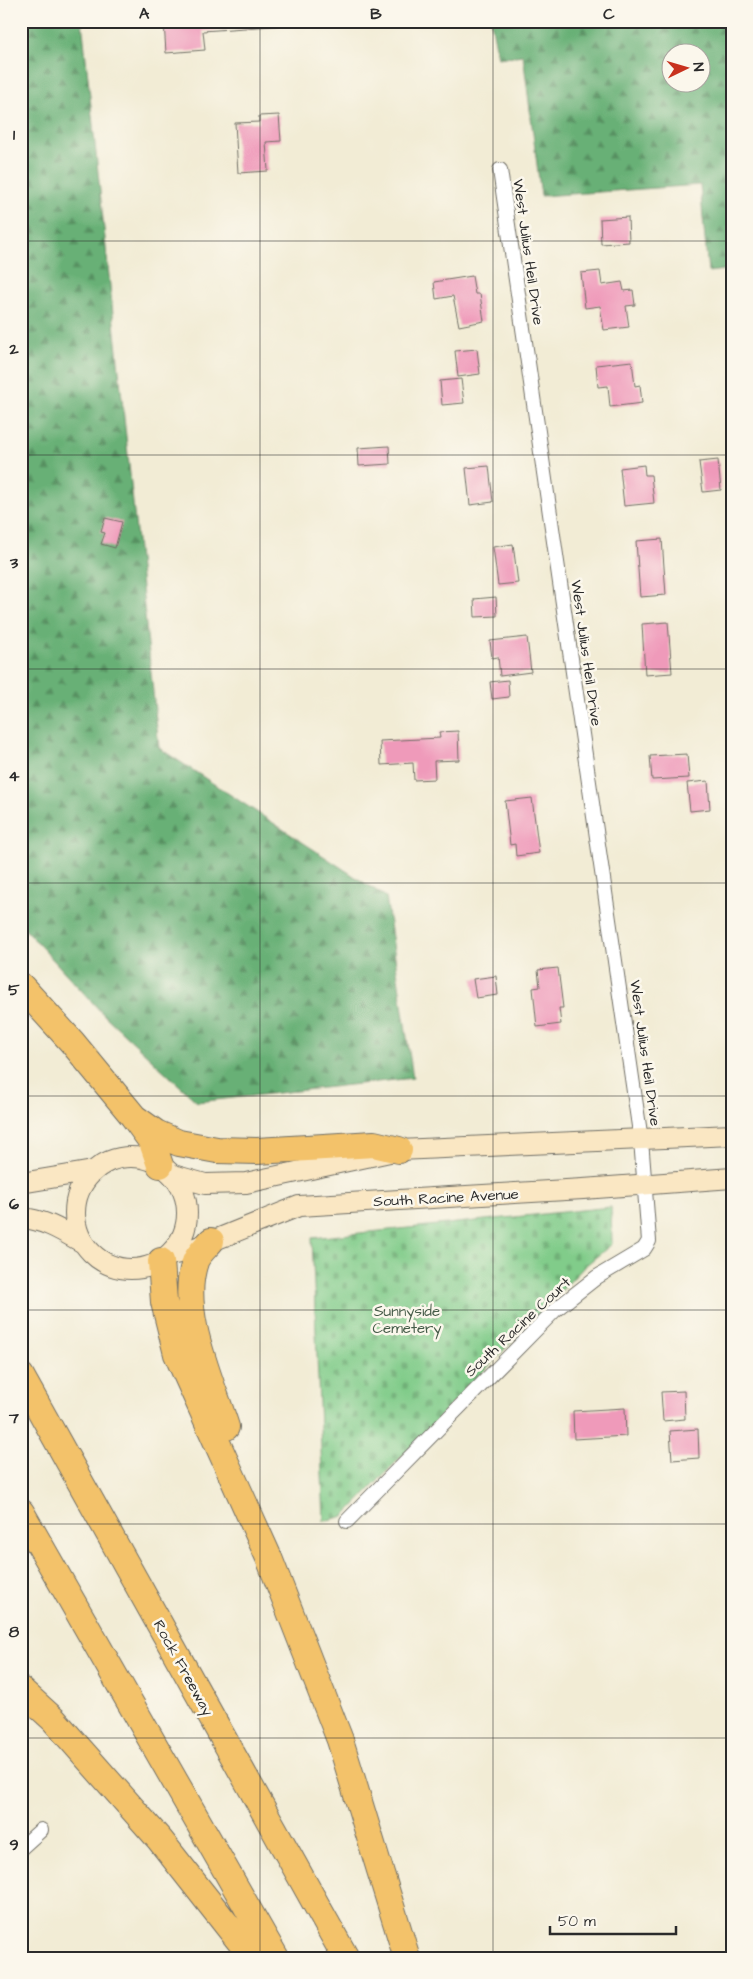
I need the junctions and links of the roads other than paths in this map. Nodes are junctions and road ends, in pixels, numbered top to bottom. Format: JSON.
{"nodes":[{"id":1,"x":500,"y":170,"type":"dead end"},
{"id":2,"x":21,"y":986,"type":"edge"},
{"id":3,"x":135,"y":1118,"type":"junction"},
{"id":4,"x":732,"y":1135,"type":"edge"},
{"id":5,"x":641,"y":1140,"type":"junction"},
{"id":6,"x":399,"y":1150,"type":"junction"},
{"id":7,"x":167,"y":1170,"type":"junction"},
{"id":8,"x":93,"y":1172,"type":"junction"},
{"id":9,"x":732,"y":1178,"type":"edge"},
{"id":10,"x":21,"y":1183,"type":"edge"},
{"id":11,"x":645,"y":1184,"type":"junction"},
{"id":12,"x":21,"y":1218,"type":"edge"},
{"id":13,"x":211,"y":1241,"type":"junction"},
{"id":14,"x":83,"y":1243,"type":"junction"},
{"id":15,"x":165,"y":1258,"type":"junction"},
{"id":16,"x":21,"y":1376,"type":"edge"},
{"id":17,"x":21,"y":1512,"type":"edge"},
{"id":18,"x":347,"y":1521,"type":"dead end"},
{"id":19,"x":269,"y":1558,"type":"junction"},
{"id":20,"x":21,"y":1690,"type":"edge"},
{"id":21,"x":41,"y":1830,"type":"dead end"},
{"id":22,"x":21,"y":1848,"type":"edge"},
{"id":23,"x":253,"y":1958,"type":"edge"},
{"id":24,"x":276,"y":1958,"type":"edge"},
{"id":25,"x":346,"y":1958,"type":"edge"},
{"id":26,"x":407,"y":1958,"type":"edge"}],
"edges":[{"from":1,"to":5,"type":"street","name":"West Julius Heil Drive"},
{"from":2,"to":3,"type":"highway"},
{"from":3,"to":6,"type":"highway"},
{"from":3,"to":7,"type":"highway"},
{"from":4,"to":5,"type":"main road"},
{"from":5,"to":6,"type":"main road"},
{"from":5,"to":11,"type":"street","name":"South Racine Court"},
{"from":6,"to":7,"type":"main road"},
{"from":7,"to":8,"type":"main road"},
{"from":7,"to":15,"type":"main road"},
{"from":8,"to":10,"type":"main road"},
{"from":8,"to":14,"type":"main road"},
{"from":9,"to":11,"type":"main road","name":"South Racine Avenue"},
{"from":11,"to":13,"type":"main road","name":"South Racine Avenue"},
{"from":11,"to":18,"type":"street","name":"South Racine Court"},
{"from":12,"to":14,"type":"main road"},
{"from":13,"to":15,"type":"main road","name":"South Racine Avenue"},
{"from":13,"to":19,"type":"highway"},
{"from":14,"to":15,"type":"main road"},
{"from":15,"to":19,"type":"highway"},
{"from":16,"to":25,"type":"highway","name":"Rock Freeway"},
{"from":17,"to":24,"type":"highway"},
{"from":19,"to":26,"type":"highway"},
{"from":20,"to":23,"type":"highway"},
{"from":21,"to":22,"type":"street"}]}
